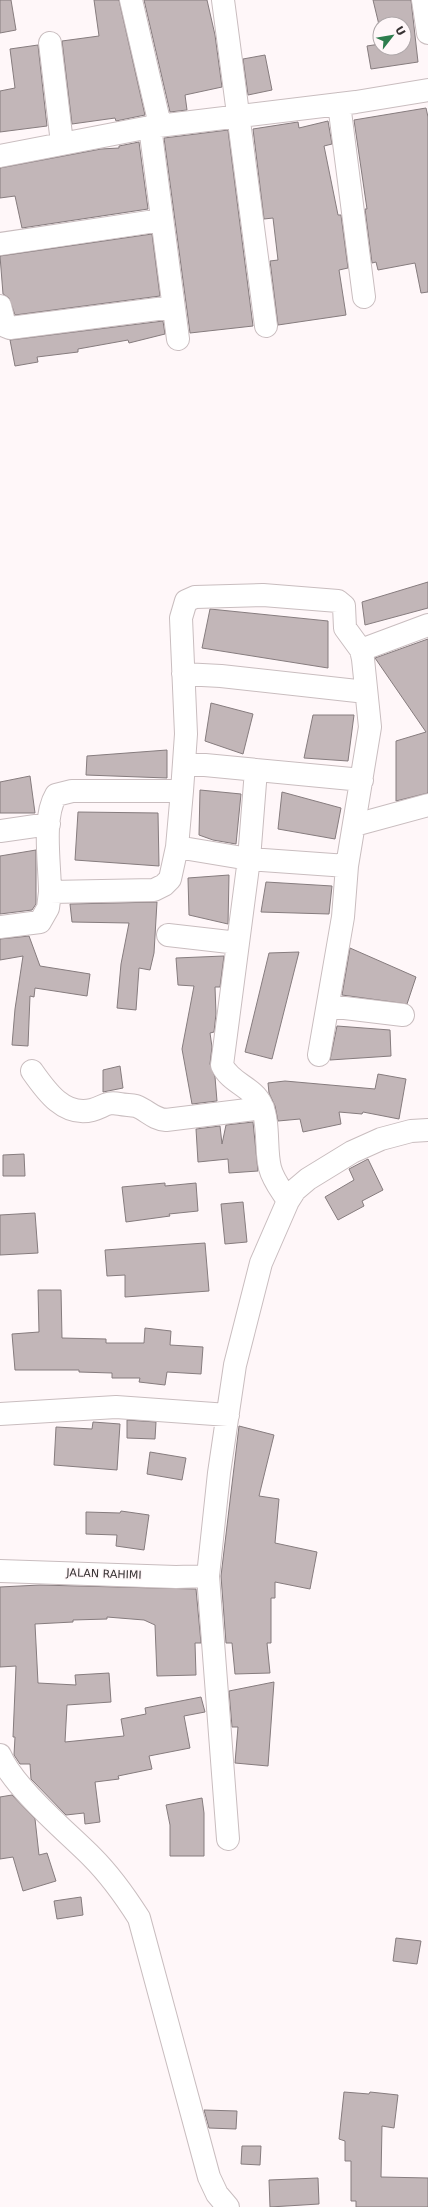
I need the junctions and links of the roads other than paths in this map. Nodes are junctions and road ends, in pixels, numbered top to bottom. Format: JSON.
{"nodes":[{"id":1,"x":131,"y":0,"type":"edge"},
{"id":2,"x":223,"y":0,"type":"edge"},
{"id":3,"x":423,"y":0,"type":"edge"},
{"id":4,"x":428,"y":33,"type":"edge"},
{"id":5,"x":50,"y":43,"type":"dead end"},
{"id":6,"x":428,"y":90,"type":"edge"},
{"id":7,"x":339,"y":104,"type":"junction"},
{"id":8,"x":240,"y":117,"type":"junction"},
{"id":9,"x":155,"y":126,"type":"junction"},
{"id":10,"x":62,"y":143,"type":"junction"},
{"id":11,"x":0,"y":156,"type":"edge"},
{"id":12,"x":162,"y":220,"type":"junction"},
{"id":13,"x":0,"y":244,"type":"edge"},
{"id":14,"x":364,"y":297,"type":"dead end"},
{"id":15,"x":0,"y":306,"type":"edge"},
{"id":16,"x":173,"y":307,"type":"junction"},
{"id":17,"x":266,"y":326,"type":"dead end"},
{"id":18,"x":178,"y":340,"type":"dead end"},
{"id":19,"x":428,"y":625,"type":"edge"},
{"id":20,"x":361,"y":650,"type":"junction"},
{"id":21,"x":183,"y":674,"type":"junction"},
{"id":22,"x":366,"y":692,"type":"junction"},
{"id":23,"x":184,"y":763,"type":"junction"},
{"id":24,"x":256,"y":770,"type":"junction"},
{"id":25,"x":362,"y":780,"type":"junction"},
{"id":26,"x":182,"y":791,"type":"junction"},
{"id":27,"x":428,"y":805,"type":"edge"},
{"id":28,"x":49,"y":824,"type":"junction"},
{"id":29,"x":355,"y":825,"type":"junction"},
{"id":30,"x":0,"y":831,"type":"edge"},
{"id":31,"x":177,"y":848,"type":"junction"},
{"id":32,"x":249,"y":859,"type":"junction"},
{"id":33,"x":347,"y":866,"type":"junction"},
{"id":34,"x":50,"y":892,"type":"junction"},
{"id":35,"x":0,"y":927,"type":"edge"},
{"id":36,"x":168,"y":935,"type":"dead end"},
{"id":37,"x":238,"y":943,"type":"junction"},
{"id":38,"x":328,"y":1006,"type":"junction"},
{"id":39,"x":403,"y":1015,"type":"dead end"},
{"id":40,"x":320,"y":1055,"type":"dead end"},
{"id":41,"x":32,"y":1071,"type":"dead end"},
{"id":42,"x":262,"y":1108,"type":"junction"},
{"id":43,"x":428,"y":1130,"type":"edge"},
{"id":44,"x":288,"y":1201,"type":"junction"},
{"id":45,"x":0,"y":1414,"type":"edge"},
{"id":46,"x":228,"y":1414,"type":"junction"},
{"id":47,"x":0,"y":1571,"type":"edge"},
{"id":48,"x":208,"y":1576,"type":"junction"},
{"id":49,"x":0,"y":1755,"type":"edge"},
{"id":50,"x":228,"y":1840,"type":"dead end"},
{"id":51,"x":228,"y":2207,"type":"edge"}],
"edges":[{"from":1,"to":9,"type":"street"},
{"from":2,"to":8,"type":"street"},
{"from":3,"to":4,"type":"street"},
{"from":5,"to":10,"type":"street"},
{"from":6,"to":7,"type":"street"},
{"from":7,"to":8,"type":"street"},
{"from":7,"to":14,"type":"street"},
{"from":8,"to":9,"type":"street"},
{"from":8,"to":17,"type":"street"},
{"from":9,"to":10,"type":"street"},
{"from":9,"to":12,"type":"street"},
{"from":10,"to":11,"type":"street"},
{"from":12,"to":13,"type":"street"},
{"from":12,"to":16,"type":"street"},
{"from":15,"to":16,"type":"street"},
{"from":16,"to":18,"type":"street"},
{"from":19,"to":20,"type":"street"},
{"from":20,"to":21,"type":"street"},
{"from":20,"to":22,"type":"street"},
{"from":21,"to":22,"type":"street"},
{"from":21,"to":23,"type":"street"},
{"from":22,"to":25,"type":"street"},
{"from":23,"to":24,"type":"street"},
{"from":23,"to":26,"type":"street"},
{"from":24,"to":25,"type":"street"},
{"from":24,"to":32,"type":"street"},
{"from":25,"to":29,"type":"street"},
{"from":26,"to":28,"type":"street"},
{"from":26,"to":31,"type":"street"},
{"from":27,"to":29,"type":"street"},
{"from":28,"to":30,"type":"street"},
{"from":28,"to":34,"type":"street"},
{"from":29,"to":33,"type":"street"},
{"from":31,"to":32,"type":"street"},
{"from":31,"to":34,"type":"street"},
{"from":32,"to":33,"type":"street"},
{"from":32,"to":37,"type":"street"},
{"from":33,"to":38,"type":"street"},
{"from":34,"to":35,"type":"street"},
{"from":36,"to":37,"type":"street"},
{"from":37,"to":42,"type":"street"},
{"from":38,"to":39,"type":"street"},
{"from":38,"to":40,"type":"street"},
{"from":41,"to":42,"type":"street"},
{"from":42,"to":44,"type":"street"},
{"from":43,"to":44,"type":"street"},
{"from":44,"to":46,"type":"street"},
{"from":45,"to":46,"type":"street"},
{"from":46,"to":48,"type":"street"},
{"from":47,"to":48,"type":"street","name":"JALAN RAHIMI"},
{"from":48,"to":50,"type":"street"},
{"from":49,"to":51,"type":"street"}]}
